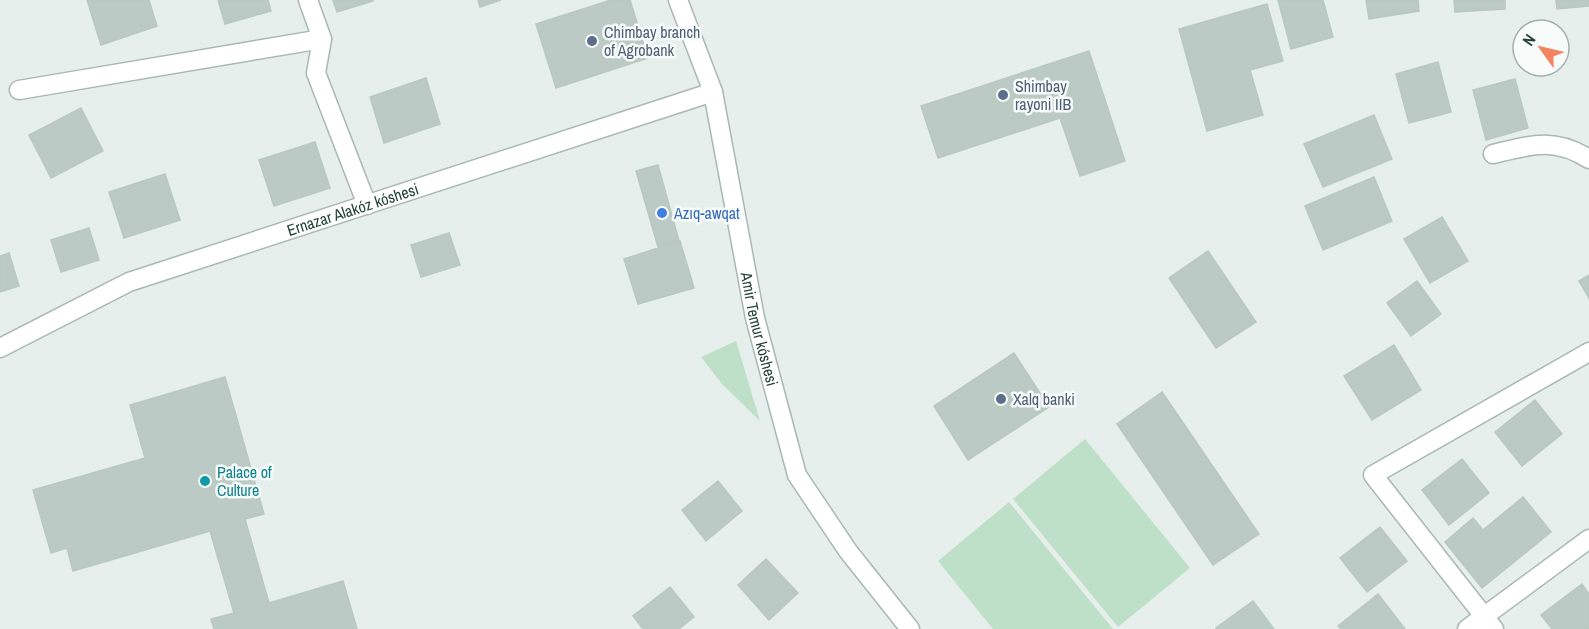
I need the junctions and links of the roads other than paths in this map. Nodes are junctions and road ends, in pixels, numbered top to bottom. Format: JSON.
{"nodes":[{"id":1,"x":308,"y":0,"type":"edge"},
{"id":2,"x":678,"y":0,"type":"edge"},
{"id":3,"x":322,"y":39,"type":"junction"},
{"id":4,"x":19,"y":90,"type":"dead end"},
{"id":5,"x":713,"y":92,"type":"junction"},
{"id":6,"x":1493,"y":154,"type":"dead end"},
{"id":7,"x":1589,"y":159,"type":"edge"},
{"id":8,"x":367,"y":204,"type":"junction"},
{"id":9,"x":0,"y":348,"type":"edge"},
{"id":10,"x":1589,"y":351,"type":"edge"},
{"id":11,"x":1589,"y":539,"type":"edge"},
{"id":12,"x":1489,"y":623,"type":"edge"},
{"id":13,"x":910,"y":629,"type":"edge"},
{"id":14,"x":1467,"y":629,"type":"edge"}],
"edges":[{"from":1,"to":3,"type":"street"},
{"from":2,"to":5,"type":"street","name":"Amir Temur kóshesi"},
{"from":3,"to":4,"type":"street"},
{"from":3,"to":8,"type":"street"},
{"from":5,"to":8,"type":"street","name":"Ernazar Alakóz kóshesi"},
{"from":5,"to":13,"type":"street","name":"Amir Temur kóshesi"},
{"from":6,"to":7,"type":"street"},
{"from":8,"to":9,"type":"street","name":"Ernazar Alakóz kóshesi"},
{"from":10,"to":12,"type":"street"},
{"from":11,"to":12,"type":"street"},
{"from":12,"to":14,"type":"street"}]}
